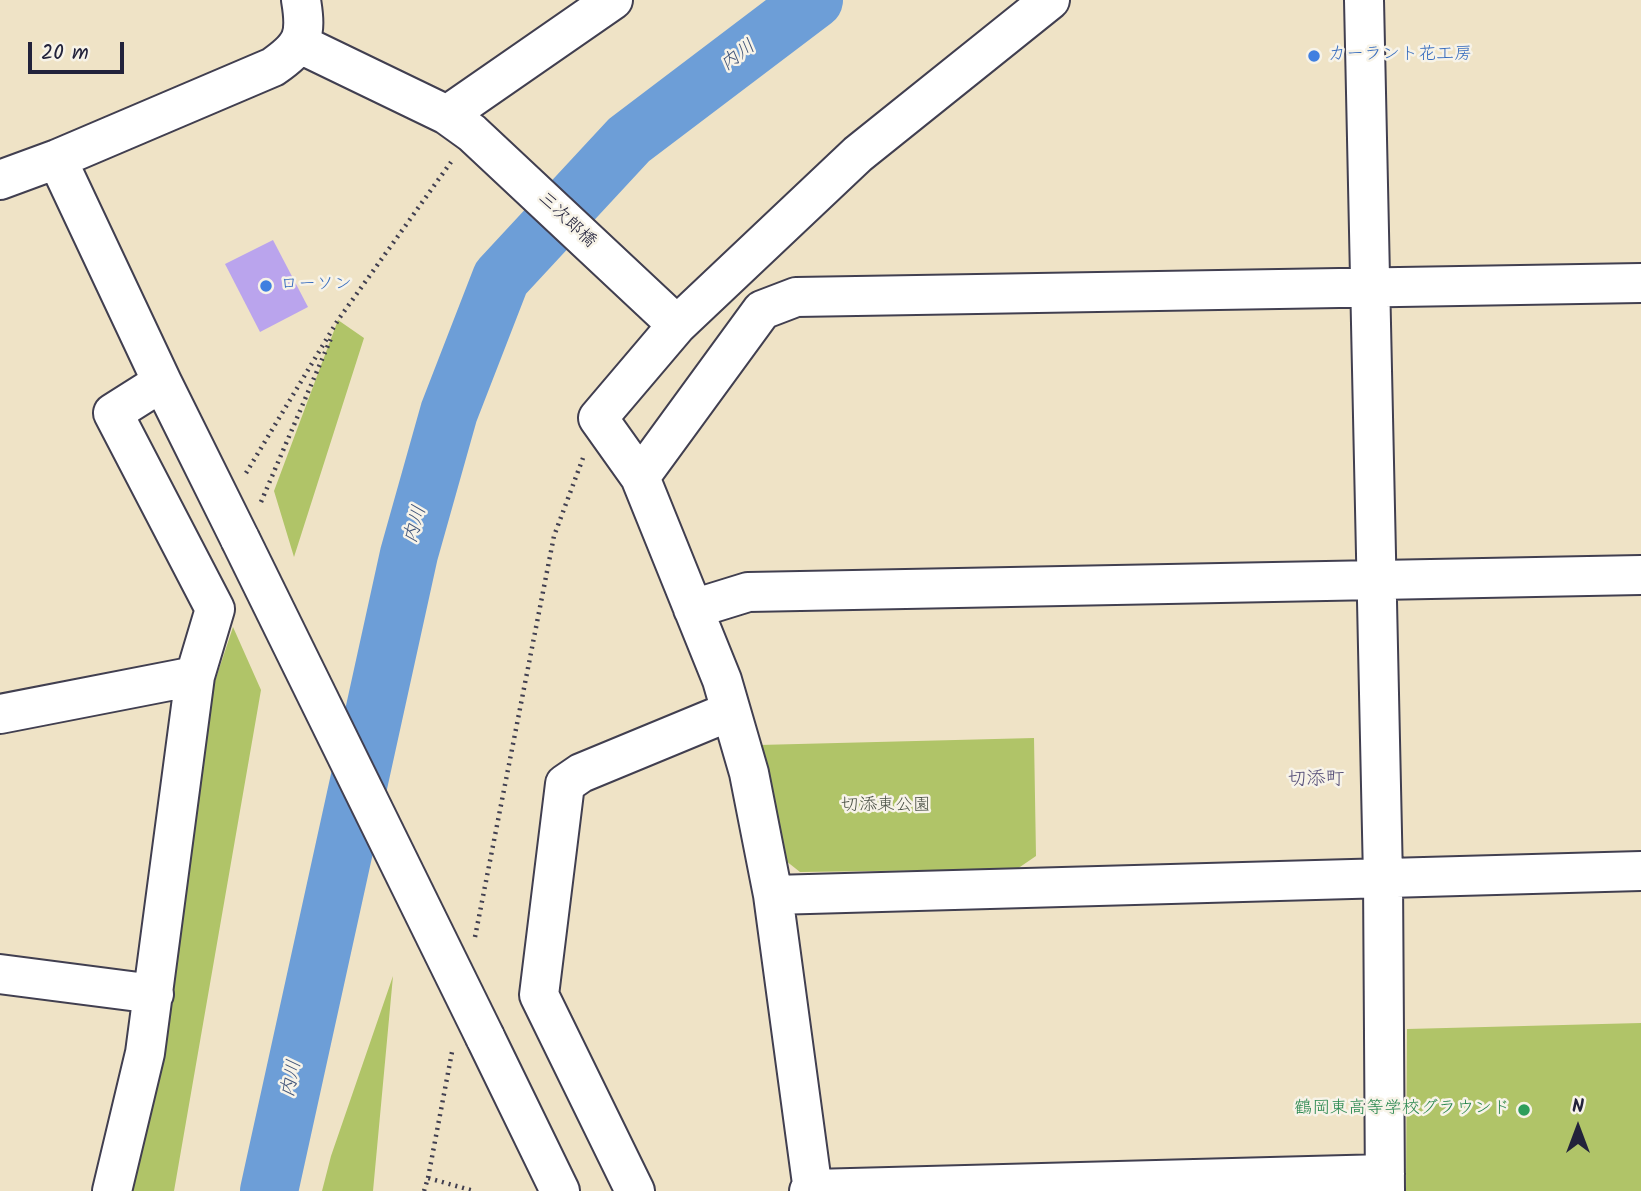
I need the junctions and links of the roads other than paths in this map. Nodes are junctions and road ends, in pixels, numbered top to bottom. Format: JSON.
{"nodes":[{"id":1,"x":301,"y":0,"type":"edge"},
{"id":2,"x":613,"y":0,"type":"edge"},
{"id":3,"x":1050,"y":0,"type":"edge"},
{"id":4,"x":1364,"y":0,"type":"edge"},
{"id":5,"x":300,"y":44,"type":"junction"},
{"id":6,"x":460,"y":124,"type":"junction"},
{"id":7,"x":57,"y":159,"type":"junction"},
{"id":8,"x":0,"y":180,"type":"edge"},
{"id":9,"x":1641,"y":283,"type":"edge"},
{"id":10,"x":1370,"y":287,"type":"junction"},
{"id":11,"x":668,"y":318,"type":"junction"},
{"id":12,"x":162,"y":382,"type":"junction"},
{"id":13,"x":640,"y":477,"type":"junction"},
{"id":14,"x":1641,"y":575,"type":"edge"},
{"id":15,"x":1376,"y":580,"type":"junction"},
{"id":16,"x":693,"y":609,"type":"junction"},
{"id":17,"x":195,"y":676,"type":"junction"},
{"id":18,"x":731,"y":711,"type":"junction"},
{"id":19,"x":0,"y":714,"type":"edge"},
{"id":20,"x":1641,"y":871,"type":"edge"},
{"id":21,"x":1382,"y":878,"type":"junction"},
{"id":22,"x":773,"y":895,"type":"junction"},
{"id":23,"x":0,"y":974,"type":"edge"},
{"id":24,"x":154,"y":994,"type":"junction"},
{"id":25,"x":1385,"y":1183,"type":"edge"},
{"id":26,"x":1182,"y":1185,"type":"edge"},
{"id":27,"x":1093,"y":1186,"type":"edge"},
{"id":28,"x":812,"y":1190,"type":"edge"},
{"id":29,"x":112,"y":1191,"type":"edge"},
{"id":30,"x":560,"y":1191,"type":"edge"},
{"id":31,"x":635,"y":1191,"type":"edge"}],
"edges":[{"from":1,"to":5,"type":"street"},
{"from":2,"to":6,"type":"street"},
{"from":3,"to":11,"type":"street"},
{"from":4,"to":10,"type":"street"},
{"from":5,"to":6,"type":"street","name":"三次郎橋"},
{"from":5,"to":7,"type":"street"},
{"from":6,"to":11,"type":"street","name":"三次郎橋"},
{"from":7,"to":8,"type":"street"},
{"from":7,"to":12,"type":"street"},
{"from":9,"to":10,"type":"street"},
{"from":10,"to":13,"type":"street"},
{"from":10,"to":15,"type":"street"},
{"from":11,"to":13,"type":"street"},
{"from":12,"to":17,"type":"street"},
{"from":12,"to":30,"type":"street","bridge":true},
{"from":13,"to":16,"type":"street"},
{"from":14,"to":15,"type":"street"},
{"from":15,"to":16,"type":"street"},
{"from":15,"to":21,"type":"street"},
{"from":16,"to":18,"type":"street"},
{"from":17,"to":19,"type":"street"},
{"from":17,"to":24,"type":"street"},
{"from":18,"to":22,"type":"street"},
{"from":18,"to":31,"type":"street"},
{"from":20,"to":21,"type":"street"},
{"from":21,"to":22,"type":"street"},
{"from":21,"to":25,"type":"street"},
{"from":22,"to":28,"type":"street"},
{"from":23,"to":24,"type":"street"},
{"from":24,"to":29,"type":"street"},
{"from":25,"to":26,"type":"street"},
{"from":26,"to":27,"type":"street"},
{"from":27,"to":28,"type":"street"}]}
